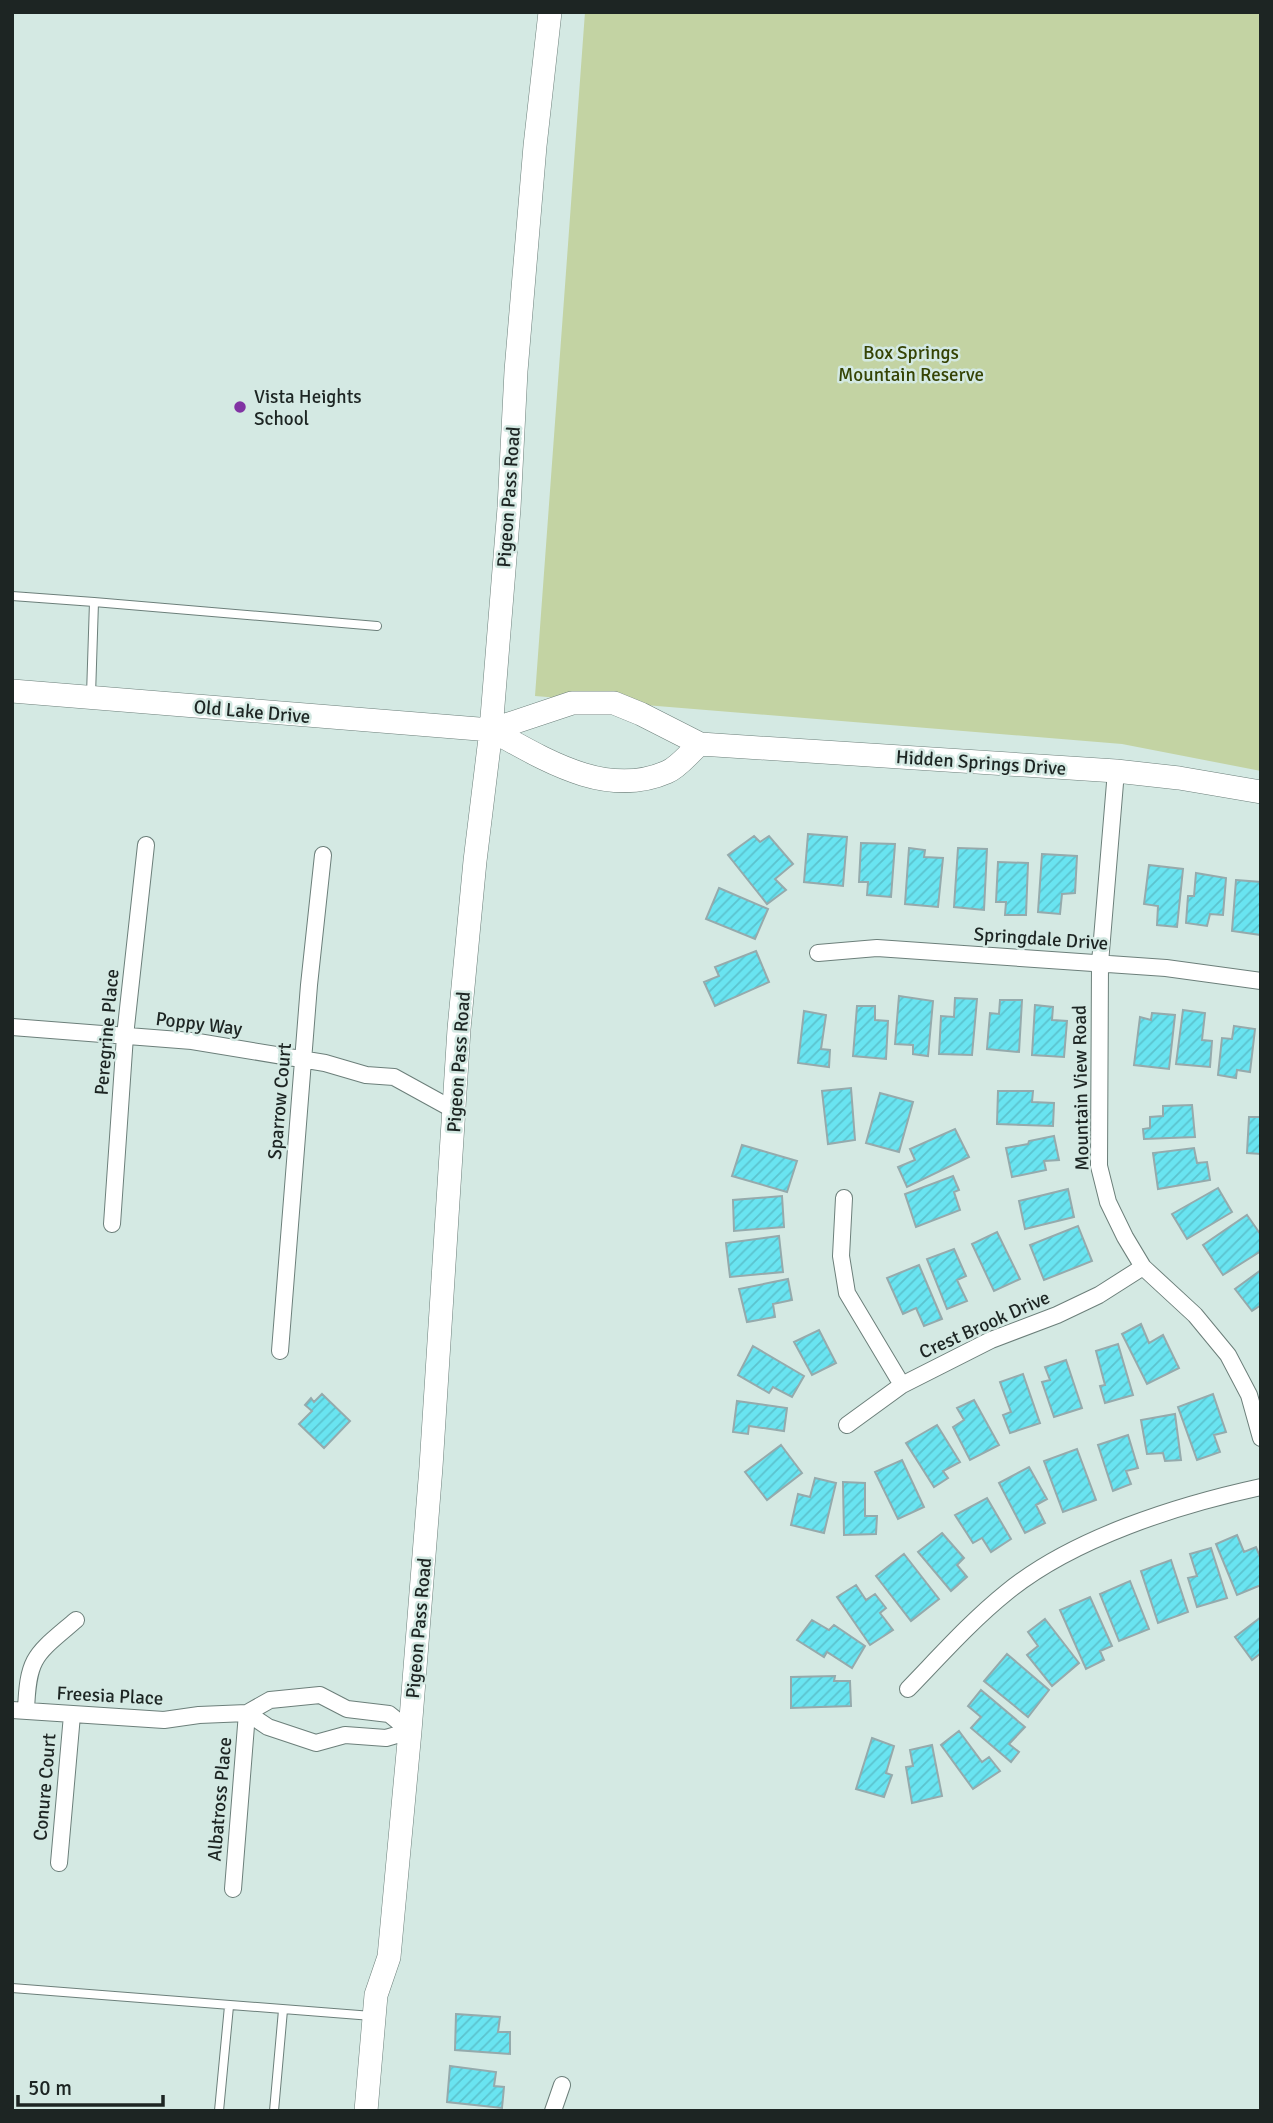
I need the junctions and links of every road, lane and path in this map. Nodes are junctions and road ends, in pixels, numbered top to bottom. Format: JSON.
{"nodes":[{"id":1,"x":550,"y":12,"type":"edge"},
{"id":2,"x":12,"y":596,"type":"edge"},
{"id":3,"x":94,"y":602,"type":"junction"},
{"id":4,"x":377,"y":626,"type":"dead end"},
{"id":5,"x":12,"y":691,"type":"edge"},
{"id":6,"x":91,"y":698,"type":"junction"},
{"id":7,"x":491,"y":730,"type":"junction"},
{"id":8,"x":700,"y":744,"type":"junction"},
{"id":9,"x":1116,"y":771,"type":"junction"},
{"id":10,"x":1261,"y":792,"type":"edge"},
{"id":11,"x":146,"y":845,"type":"dead end"},
{"id":12,"x":323,"y":855,"type":"dead end"},
{"id":13,"x":818,"y":953,"type":"dead end"},
{"id":14,"x":1100,"y":963,"type":"junction"},
{"id":15,"x":1261,"y":981,"type":"edge"},
{"id":16,"x":12,"y":1027,"type":"edge"},
{"id":17,"x":125,"y":1036,"type":"junction"},
{"id":18,"x":303,"y":1060,"type":"junction"},
{"id":19,"x":454,"y":1110,"type":"junction"},
{"id":20,"x":844,"y":1198,"type":"dead end"},
{"id":21,"x":112,"y":1224,"type":"dead end"},
{"id":22,"x":1143,"y":1267,"type":"junction"},
{"id":23,"x":280,"y":1351,"type":"dead end"},
{"id":24,"x":902,"y":1385,"type":"junction"},
{"id":25,"x":846,"y":1425,"type":"dead end"},
{"id":26,"x":1261,"y":1438,"type":"edge"},
{"id":27,"x":1261,"y":1487,"type":"edge"},
{"id":28,"x":76,"y":1620,"type":"dead end"},
{"id":29,"x":908,"y":1689,"type":"dead end"},
{"id":30,"x":19,"y":1710,"type":"edge"},
{"id":31,"x":247,"y":1713,"type":"junction"},
{"id":32,"x":72,"y":1715,"type":"junction"},
{"id":33,"x":410,"y":1731,"type":"junction"},
{"id":34,"x":59,"y":1863,"type":"dead end"},
{"id":35,"x":233,"y":1888,"type":"dead end"},
{"id":36,"x":12,"y":1988,"type":"edge"},
{"id":37,"x":229,"y":2006,"type":"junction"},
{"id":38,"x":283,"y":2010,"type":"junction"},
{"id":39,"x":374,"y":2016,"type":"junction"},
{"id":40,"x":562,"y":2085,"type":"dead end"},
{"id":41,"x":219,"y":2111,"type":"edge"},
{"id":42,"x":274,"y":2111,"type":"edge"},
{"id":43,"x":366,"y":2111,"type":"edge"},
{"id":44,"x":553,"y":2111,"type":"edge"}],
"edges":[{"from":1,"to":7,"type":"main road","name":"Pigeon Pass Road"},
{"from":2,"to":3,"type":"lane"},
{"from":3,"to":4,"type":"lane"},
{"from":3,"to":6,"type":"lane"},
{"from":5,"to":6,"type":"main road","name":"Old Lake Drive"},
{"from":6,"to":7,"type":"main road","name":"Old Lake Drive"},
{"from":7,"to":8,"type":"main road","name":"Hidden Springs Drive"},
{"from":7,"to":8,"type":"main road"},
{"from":7,"to":19,"type":"main road","name":"Pigeon Pass Road"},
{"from":8,"to":9,"type":"main road","name":"Hidden Springs Drive"},
{"from":9,"to":10,"type":"main road","name":"Hidden Springs Drive"},
{"from":9,"to":14,"type":"street","name":"Mountain View Road"},
{"from":11,"to":17,"type":"street","name":"Peregrine Place"},
{"from":12,"to":18,"type":"street","name":"Sparrow Court"},
{"from":13,"to":14,"type":"street","name":"Springdale Drive"},
{"from":14,"to":15,"type":"street","name":"Springdale Drive"},
{"from":14,"to":22,"type":"street","name":"Mountain View Road"},
{"from":16,"to":17,"type":"street","name":"Poppy Way"},
{"from":17,"to":18,"type":"street","name":"Poppy Way"},
{"from":17,"to":21,"type":"street","name":"Peregrine Place"},
{"from":18,"to":19,"type":"street","name":"Poppy Way"},
{"from":18,"to":23,"type":"street","name":"Sparrow Court"},
{"from":19,"to":33,"type":"main road","name":"Pigeon Pass Road"},
{"from":20,"to":24,"type":"street"},
{"from":22,"to":24,"type":"street","name":"Crest Brook Drive"},
{"from":22,"to":26,"type":"street","name":"Mountain View Road"},
{"from":24,"to":25,"type":"street","name":"Crest Brook Drive"},
{"from":27,"to":29,"type":"street"},
{"from":28,"to":30,"type":"street"},
{"from":30,"to":32,"type":"street","name":"Freesia Place"},
{"from":31,"to":32,"type":"street","name":"Freesia Place"},
{"from":31,"to":33,"type":"street"},
{"from":31,"to":33,"type":"street"},
{"from":31,"to":35,"type":"street","name":"Albatross Place"},
{"from":32,"to":34,"type":"street","name":"Conure Court"},
{"from":33,"to":39,"type":"main road","name":"Pigeon Pass Road"},
{"from":36,"to":37,"type":"lane"},
{"from":37,"to":38,"type":"lane"},
{"from":37,"to":41,"type":"lane"},
{"from":38,"to":39,"type":"lane"},
{"from":38,"to":42,"type":"lane"},
{"from":39,"to":43,"type":"main road","name":"Pigeon Pass Road"},
{"from":40,"to":44,"type":"street"}]}
